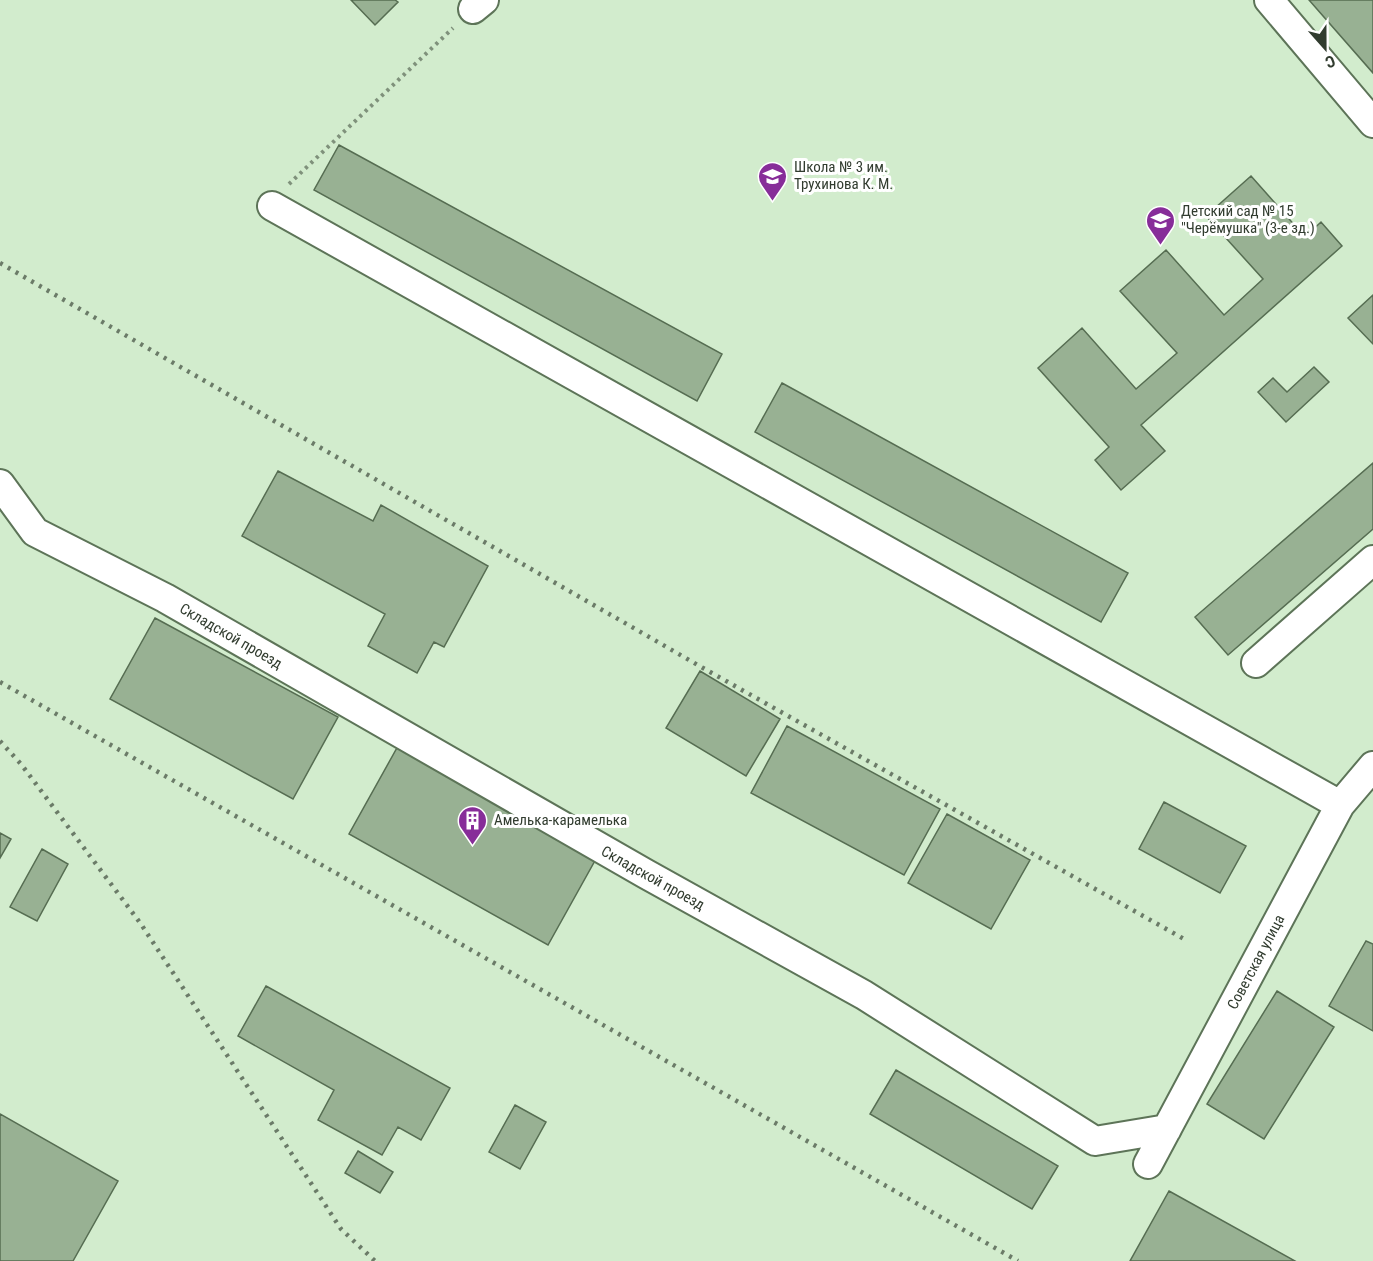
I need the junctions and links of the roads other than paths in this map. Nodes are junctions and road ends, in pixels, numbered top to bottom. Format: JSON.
{"nodes":[{"id":1,"x":1269,"y":0,"type":"edge"},
{"id":2,"x":1373,"y":123,"type":"edge"},
{"id":3,"x":272,"y":206,"type":"road end"},
{"id":4,"x":0,"y":484,"type":"edge"},
{"id":5,"x":1373,"y":560,"type":"edge"},
{"id":6,"x":1256,"y":663,"type":"dead end"},
{"id":7,"x":1373,"y":766,"type":"edge"},
{"id":8,"x":1340,"y":805,"type":"junction"},
{"id":9,"x":1167,"y":1129,"type":"junction"},
{"id":10,"x":1148,"y":1164,"type":"dead end"}],
"edges":[{"from":1,"to":2,"type":"street"},
{"from":3,"to":8,"type":"street"},
{"from":4,"to":9,"type":"street","name":"Складской проезд"},
{"from":5,"to":6,"type":"street"},
{"from":7,"to":8,"type":"street","name":"Советская улица"},
{"from":8,"to":9,"type":"street","name":"Советская улица"},
{"from":9,"to":10,"type":"street","name":"Советская улица"}]}
